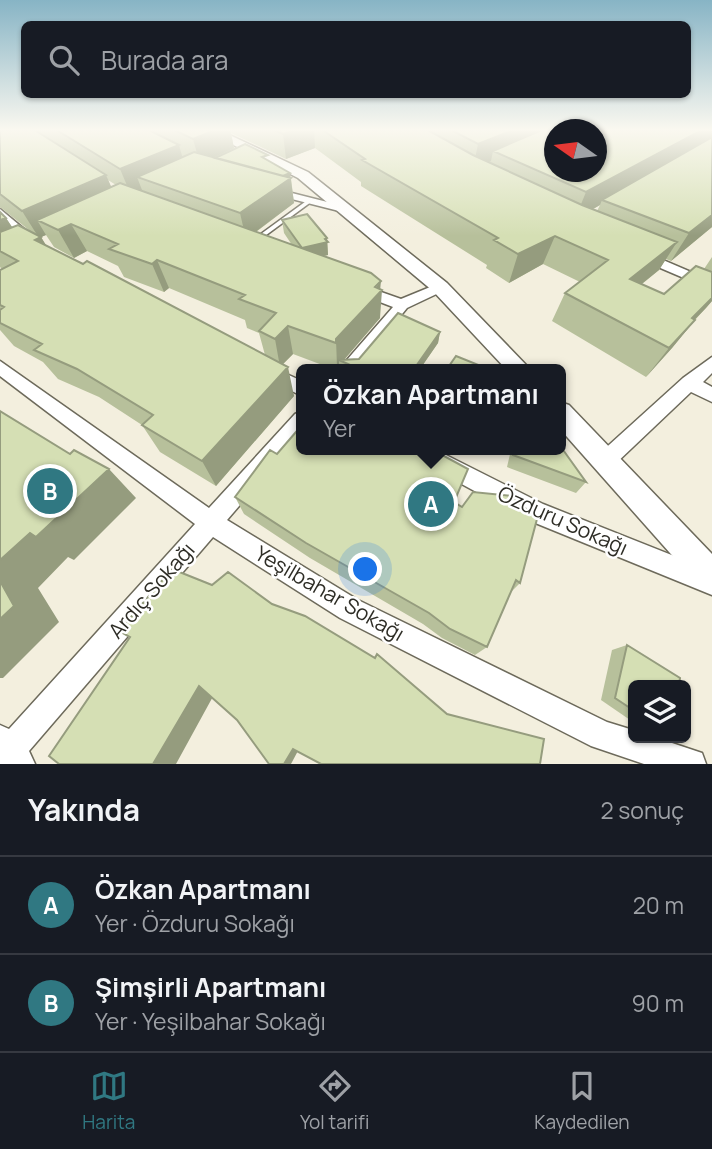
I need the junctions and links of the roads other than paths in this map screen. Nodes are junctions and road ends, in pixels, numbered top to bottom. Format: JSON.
{"nodes":[{"id":1,"x":276,"y":165,"type":"edge"},
{"id":2,"x":260,"y":187,"type":"edge"},
{"id":3,"x":309,"y":201,"type":"junction"},
{"id":4,"x":347,"y":210,"type":"junction"},
{"id":5,"x":0,"y":212,"type":"edge"},
{"id":6,"x":40,"y":248,"type":"edge"},
{"id":7,"x":625,"y":248,"type":"edge"},
{"id":8,"x":253,"y":250,"type":"edge"},
{"id":9,"x":343,"y":284,"type":"edge"},
{"id":10,"x":712,"y":286,"type":"edge"},
{"id":11,"x":440,"y":287,"type":"junction"},
{"id":12,"x":402,"y":305,"type":"junction"},
{"id":13,"x":253,"y":363,"type":"edge"},
{"id":14,"x":712,"y":363,"type":"edge"},
{"id":15,"x":352,"y":364,"type":"edge"},
{"id":16,"x":514,"y":364,"type":"edge"},
{"id":17,"x":0,"y":368,"type":"edge"},
{"id":18,"x":689,"y":383,"type":"junction"},
{"id":19,"x":296,"y":387,"type":"edge"},
{"id":20,"x":712,"y":395,"type":"edge"},
{"id":21,"x":566,"y":417,"type":"edge"},
{"id":22,"x":296,"y":426,"type":"edge"},
{"id":23,"x":427,"y":455,"type":"edge"},
{"id":24,"x":606,"y":460,"type":"junction"},
{"id":25,"x":210,"y":522,"type":"junction"},
{"id":26,"x":712,"y":577,"type":"edge"},
{"id":27,"x":712,"y":583,"type":"edge"},
{"id":28,"x":7,"y":755,"type":"edge"},
{"id":29,"x":691,"y":764,"type":"edge"}],
"edges":[{"from":1,"to":4,"type":"street"},
{"from":2,"to":3,"type":"street"},
{"from":3,"to":4,"type":"street"},
{"from":3,"to":8,"type":"lane"},
{"from":4,"to":11,"type":"street"},
{"from":5,"to":6,"type":"street"},
{"from":7,"to":10,"type":"street"},
{"from":9,"to":12,"type":"street"},
{"from":11,"to":12,"type":"street"},
{"from":11,"to":16,"type":"street"},
{"from":12,"to":15,"type":"street"},
{"from":13,"to":19,"type":"street"},
{"from":14,"to":18,"type":"street"},
{"from":17,"to":25,"type":"street","name":"Yeşilbahar Sokağı"},
{"from":18,"to":20,"type":"street"},
{"from":18,"to":24,"type":"street"},
{"from":21,"to":24,"type":"street"},
{"from":22,"to":25,"type":"street","name":"Ardıç Sokağı"},
{"from":23,"to":27,"type":"street","name":"Özduru Sokağı"},
{"from":24,"to":26,"type":"street"},
{"from":25,"to":28,"type":"street","name":"Ardıç Sokağı"},
{"from":25,"to":29,"type":"street","name":"Yeşilbahar Sokağı"}]}
